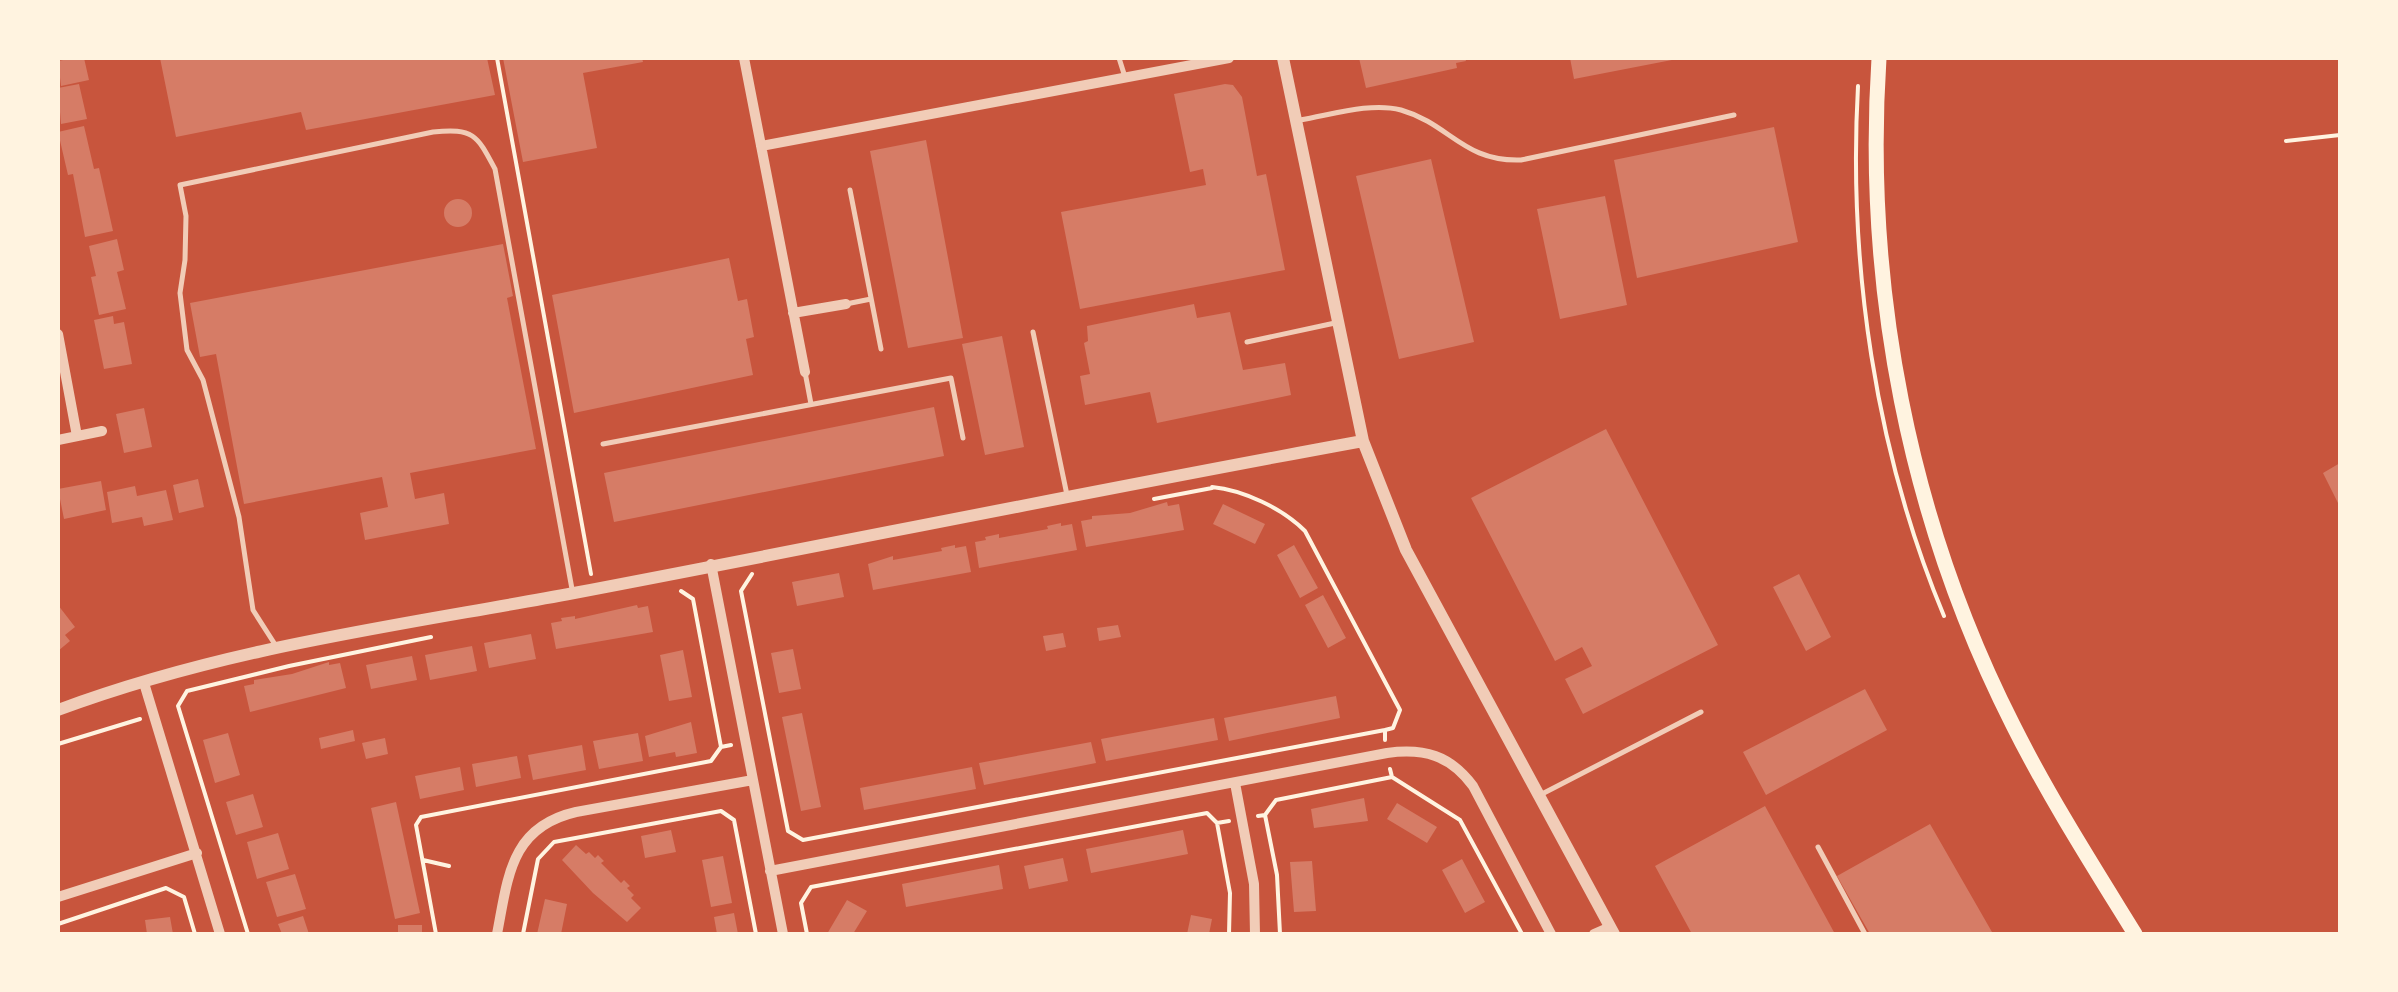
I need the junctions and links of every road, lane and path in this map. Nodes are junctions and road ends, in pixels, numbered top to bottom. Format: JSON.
{"nodes":[{"id":1,"x":497,"y":58,"type":"edge"},
{"id":2,"x":744,"y":58,"type":"edge"},
{"id":3,"x":1119,"y":58,"type":"edge"},
{"id":4,"x":1230,"y":58,"type":"edge"},
{"id":5,"x":1283,"y":58,"type":"edge"},
{"id":6,"x":1879,"y":58,"type":"edge"},
{"id":7,"x":1124,"y":77,"type":"junction"},
{"id":8,"x":1734,"y":115,"type":"dead end"},
{"id":9,"x":1297,"y":121,"type":"junction"},
{"id":10,"x":2340,"y":135,"type":"edge"},
{"id":11,"x":2286,"y":141,"type":"dead end"},
{"id":12,"x":762,"y":146,"type":"junction"},
{"id":13,"x":850,"y":190,"type":"dead end"},
{"id":14,"x":871,"y":299,"type":"junction"},
{"id":15,"x":846,"y":304,"type":"joint"},
{"id":16,"x":794,"y":313,"type":"junction"},
{"id":17,"x":1338,"y":323,"type":"junction"},
{"id":18,"x":1033,"y":332,"type":"dead end"},
{"id":19,"x":58,"y":334,"type":"edge"},
{"id":20,"x":1246,"y":342,"type":"dead end"},
{"id":21,"x":880,"y":349,"type":"dead end"},
{"id":22,"x":805,"y":372,"type":"joint"},
{"id":23,"x":811,"y":404,"type":"junction"},
{"id":24,"x":102,"y":431,"type":"dead end"},
{"id":25,"x":78,"y":436,"type":"junction"},
{"id":26,"x":962,"y":438,"type":"dead end"},
{"id":27,"x":58,"y":440,"type":"edge"},
{"id":28,"x":1363,"y":441,"type":"junction"},
{"id":29,"x":603,"y":444,"type":"dead end"},
{"id":30,"x":1209,"y":468,"type":"junction"},
{"id":31,"x":1212,"y":488,"type":"junction"},
{"id":32,"x":1067,"y":495,"type":"junction"},
{"id":33,"x":1155,"y":499,"type":"dead end"},
{"id":34,"x":711,"y":564,"type":"junction"},
{"id":35,"x":752,"y":574,"type":"dead end"},
{"id":36,"x":593,"y":589,"type":"junction"},
{"id":37,"x":678,"y":590,"type":"dead end"},
{"id":38,"x":572,"y":593,"type":"junction"},
{"id":39,"x":434,"y":637,"type":"dead end"},
{"id":40,"x":276,"y":646,"type":"junction"},
{"id":41,"x":144,"y":683,"type":"junction"},
{"id":42,"x":58,"y":710,"type":"edge"},
{"id":43,"x":1702,"y":712,"type":"dead end"},
{"id":44,"x":144,"y":718,"type":"dead end"},
{"id":45,"x":1386,"y":730,"type":"junction"},
{"id":46,"x":58,"y":744,"type":"edge"},
{"id":47,"x":1387,"y":753,"type":"junction"},
{"id":48,"x":1392,"y":776,"type":"junction"},
{"id":49,"x":753,"y":780,"type":"junction"},
{"id":50,"x":1235,"y":783,"type":"junction"},
{"id":51,"x":1539,"y":796,"type":"junction"},
{"id":52,"x":1265,"y":815,"type":"junction"},
{"id":53,"x":1243,"y":819,"type":"junction"},
{"id":54,"x":1217,"y":823,"type":"junction"},
{"id":55,"x":1818,"y":847,"type":"dead end"},
{"id":56,"x":197,"y":853,"type":"junction"},
{"id":57,"x":423,"y":860,"type":"junction"},
{"id":58,"x":449,"y":866,"type":"dead end"},
{"id":59,"x":770,"y":871,"type":"junction"},
{"id":60,"x":58,"y":897,"type":"edge"},
{"id":61,"x":58,"y":924,"type":"edge"},
{"id":62,"x":1612,"y":931,"type":"edge"},
{"id":63,"x":195,"y":934,"type":"edge"},
{"id":64,"x":220,"y":934,"type":"edge"},
{"id":65,"x":248,"y":934,"type":"edge"},
{"id":66,"x":436,"y":934,"type":"edge"},
{"id":67,"x":497,"y":934,"type":"edge"},
{"id":68,"x":523,"y":934,"type":"edge"},
{"id":69,"x":756,"y":934,"type":"edge"},
{"id":70,"x":783,"y":934,"type":"edge"},
{"id":71,"x":807,"y":934,"type":"edge"},
{"id":72,"x":1229,"y":934,"type":"edge"},
{"id":73,"x":1255,"y":934,"type":"edge"},
{"id":74,"x":1280,"y":934,"type":"edge"},
{"id":75,"x":1522,"y":934,"type":"edge"},
{"id":76,"x":1552,"y":934,"type":"edge"},
{"id":77,"x":1594,"y":934,"type":"edge"},
{"id":78,"x":1865,"y":934,"type":"edge"},
{"id":79,"x":2135,"y":934,"type":"edge"}],
"edges":[{"from":1,"to":36,"type":"path"},
{"from":2,"to":12,"type":"street"},
{"from":3,"to":7,"type":"lane"},
{"from":4,"to":7,"type":"street"},
{"from":5,"to":9,"type":"street"},
{"from":6,"to":79,"type":"main road"},
{"from":7,"to":12,"type":"street"},
{"from":8,"to":9,"type":"lane"},
{"from":9,"to":17,"type":"street"},
{"from":10,"to":11,"type":"path"},
{"from":12,"to":16,"type":"street"},
{"from":13,"to":14,"type":"lane"},
{"from":14,"to":15,"type":"lane"},
{"from":14,"to":21,"type":"lane"},
{"from":15,"to":16,"type":"street"},
{"from":16,"to":22,"type":"street"},
{"from":17,"to":20,"type":"lane"},
{"from":17,"to":28,"type":"street"},
{"from":18,"to":32,"type":"lane"},
{"from":19,"to":25,"type":"street"},
{"from":22,"to":23,"type":"lane"},
{"from":23,"to":26,"type":"lane"},
{"from":23,"to":29,"type":"lane"},
{"from":24,"to":25,"type":"street"},
{"from":25,"to":27,"type":"street"},
{"from":28,"to":30,"type":"street"},
{"from":28,"to":51,"type":"street"},
{"from":30,"to":31,"type":"path"},
{"from":30,"to":32,"type":"street"},
{"from":31,"to":33,"type":"path"},
{"from":31,"to":45,"type":"path"},
{"from":32,"to":34,"type":"street"},
{"from":34,"to":36,"type":"street"},
{"from":34,"to":49,"type":"street"},
{"from":35,"to":45,"type":"path"},
{"from":36,"to":38,"type":"street"},
{"from":37,"to":57,"type":"path"},
{"from":38,"to":40,"type":"street"},
{"from":38,"to":40,"type":"lane"},
{"from":39,"to":65,"type":"path"},
{"from":40,"to":41,"type":"street"},
{"from":41,"to":42,"type":"street"},
{"from":41,"to":56,"type":"street"},
{"from":43,"to":51,"type":"lane"},
{"from":44,"to":46,"type":"path"},
{"from":45,"to":47,"type":"path"},
{"from":47,"to":48,"type":"path"},
{"from":47,"to":50,"type":"street"},
{"from":47,"to":76,"type":"street"},
{"from":48,"to":52,"type":"path"},
{"from":48,"to":75,"type":"path"},
{"from":49,"to":59,"type":"street"},
{"from":49,"to":67,"type":"street"},
{"from":50,"to":53,"type":"street"},
{"from":50,"to":59,"type":"street"},
{"from":51,"to":62,"type":"street"},
{"from":52,"to":53,"type":"path"},
{"from":52,"to":74,"type":"path"},
{"from":53,"to":54,"type":"path"},
{"from":53,"to":73,"type":"street"},
{"from":54,"to":71,"type":"path"},
{"from":54,"to":72,"type":"path"},
{"from":55,"to":78,"type":"lane"},
{"from":56,"to":60,"type":"street"},
{"from":56,"to":64,"type":"street"},
{"from":57,"to":58,"type":"path"},
{"from":57,"to":66,"type":"path"},
{"from":59,"to":70,"type":"street"},
{"from":61,"to":63,"type":"path"},
{"from":62,"to":77,"type":"street"},
{"from":68,"to":69,"type":"path"}]}
